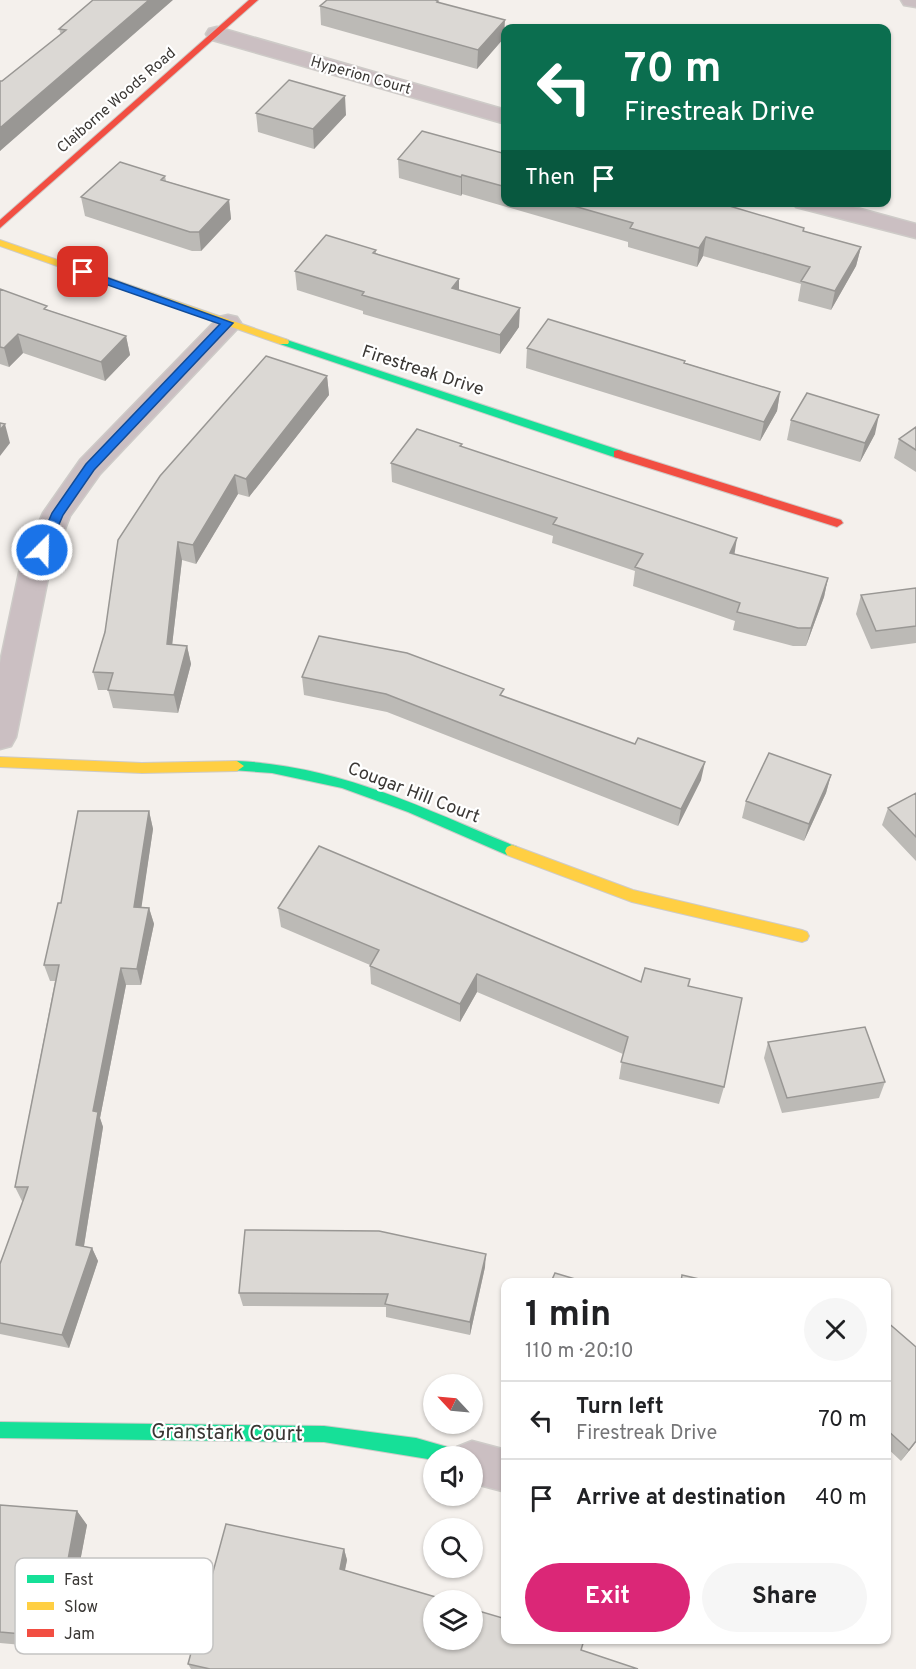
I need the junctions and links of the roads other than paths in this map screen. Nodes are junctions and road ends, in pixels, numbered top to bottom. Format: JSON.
{"nodes":[{"id":1,"x":254,"y":0,"type":"edge"},
{"id":2,"x":912,"y":0,"type":"edge"},
{"id":3,"x":916,"y":1,"type":"edge"},
{"id":4,"x":217,"y":34,"type":"junction"},
{"id":5,"x":501,"y":116,"type":"edge"},
{"id":6,"x":824,"y":207,"type":"edge"},
{"id":7,"x":0,"y":225,"type":"edge"},
{"id":8,"x":916,"y":231,"type":"edge"},
{"id":9,"x":0,"y":243,"type":"edge"},
{"id":10,"x":228,"y":323,"type":"junction"},
{"id":11,"x":837,"y":523,"type":"dead end"},
{"id":12,"x":0,"y":737,"type":"edge"},
{"id":13,"x":0,"y":762,"type":"edge"},
{"id":14,"x":802,"y":936,"type":"dead end"},
{"id":15,"x":0,"y":1430,"type":"edge"},
{"id":16,"x":423,"y":1449,"type":"edge"},
{"id":17,"x":483,"y":1465,"type":"edge"},
{"id":18,"x":501,"y":1470,"type":"edge"}],
"edges":[{"from":1,"to":4,"type":"street","name":"Claiborne Woods Road"},
{"from":2,"to":3,"type":"street"},
{"from":4,"to":5,"type":"street","name":"Hyperion Court"},
{"from":4,"to":7,"type":"street","name":"Claiborne Woods Road"},
{"from":6,"to":8,"type":"street"},
{"from":9,"to":10,"type":"street","name":"Firestreak Drive"},
{"from":10,"to":11,"type":"street","name":"Firestreak Drive"},
{"from":10,"to":12,"type":"street"},
{"from":13,"to":14,"type":"street","name":"Cougar Hill Court"},
{"from":15,"to":16,"type":"street","name":"Granstark Court"},
{"from":17,"to":18,"type":"street"}]}
